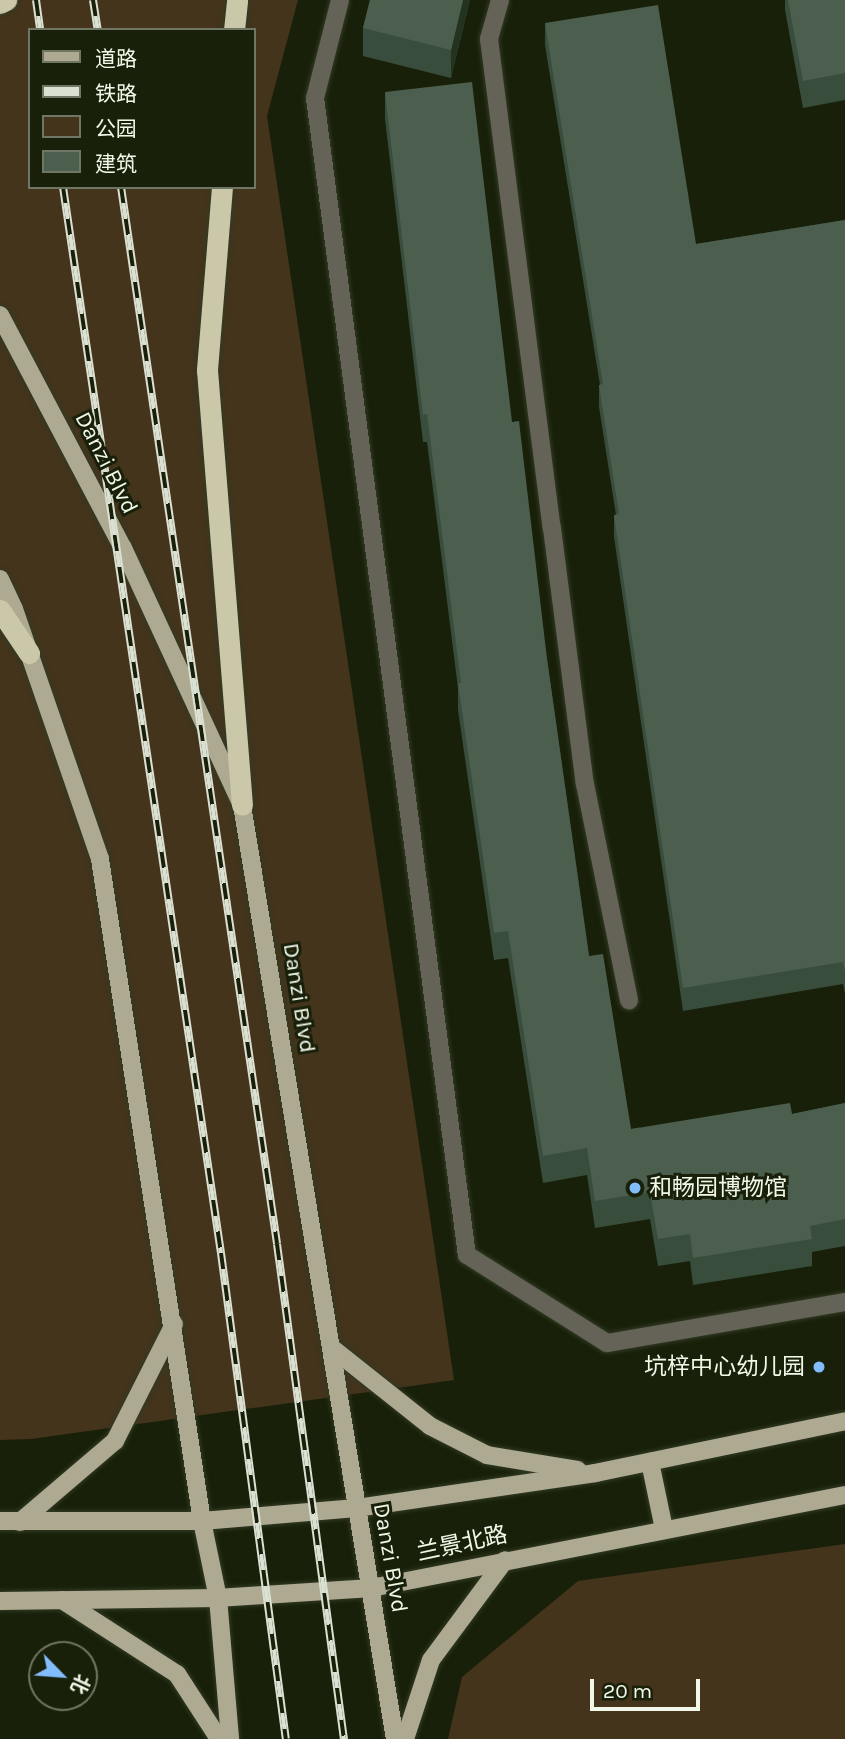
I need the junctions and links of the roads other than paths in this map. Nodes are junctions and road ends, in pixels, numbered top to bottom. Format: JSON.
{"nodes":[{"id":1,"x":6,"y":0,"type":"edge"},
{"id":2,"x":237,"y":0,"type":"edge"},
{"id":3,"x":340,"y":0,"type":"edge"},
{"id":4,"x":500,"y":0,"type":"edge"},
{"id":5,"x":0,"y":3,"type":"edge"},
{"id":6,"x":234,"y":28,"type":"edge"},
{"id":7,"x":222,"y":189,"type":"edge"},
{"id":8,"x":0,"y":315,"type":"edge"},
{"id":9,"x":0,"y":579,"type":"edge"},
{"id":10,"x":0,"y":610,"type":"edge"},
{"id":11,"x":29,"y":653,"type":"junction"},
{"id":12,"x":242,"y":805,"type":"junction"},
{"id":13,"x":629,"y":1001,"type":"dead end"},
{"id":14,"x":845,"y":1303,"type":"edge"},
{"id":15,"x":174,"y":1324,"type":"junction"},
{"id":16,"x":332,"y":1348,"type":"junction"},
{"id":17,"x":845,"y":1421,"type":"edge"},
{"id":18,"x":650,"y":1462,"type":"junction"},
{"id":19,"x":595,"y":1473,"type":"junction"},
{"id":20,"x":845,"y":1495,"type":"edge"},
{"id":21,"x":356,"y":1508,"type":"junction"},
{"id":22,"x":0,"y":1521,"type":"edge"},
{"id":23,"x":202,"y":1521,"type":"junction"},
{"id":24,"x":20,"y":1522,"type":"junction"},
{"id":25,"x":664,"y":1529,"type":"junction"},
{"id":26,"x":505,"y":1560,"type":"junction"},
{"id":27,"x":371,"y":1588,"type":"junction"},
{"id":28,"x":218,"y":1598,"type":"junction"},
{"id":29,"x":62,"y":1600,"type":"junction"},
{"id":30,"x":0,"y":1601,"type":"edge"},
{"id":31,"x":219,"y":1739,"type":"edge"},
{"id":32,"x":230,"y":1739,"type":"edge"},
{"id":33,"x":395,"y":1739,"type":"edge"},
{"id":34,"x":405,"y":1739,"type":"edge"}],
"edges":[{"from":1,"to":5,"type":"highway"},
{"from":2,"to":6,"type":"highway"},
{"from":3,"to":14,"type":"street"},
{"from":4,"to":13,"type":"street"},
{"from":7,"to":12,"type":"highway"},
{"from":8,"to":12,"type":"main road","name":"Danzi Blvd"},
{"from":9,"to":11,"type":"main road"},
{"from":10,"to":11,"type":"highway"},
{"from":11,"to":15,"type":"main road"},
{"from":12,"to":16,"type":"main road","name":"Danzi Blvd"},
{"from":15,"to":23,"type":"main road"},
{"from":15,"to":24,"type":"main road"},
{"from":16,"to":19,"type":"main road"},
{"from":16,"to":21,"type":"main road","name":"Danzi Blvd"},
{"from":17,"to":18,"type":"main road"},
{"from":18,"to":19,"type":"main road"},
{"from":18,"to":25,"type":"main road"},
{"from":19,"to":21,"type":"main road"},
{"from":20,"to":25,"type":"main road","name":"兰景北路"},
{"from":21,"to":23,"type":"main road"},
{"from":21,"to":27,"type":"main road","name":"Danzi Blvd"},
{"from":22,"to":24,"type":"main road"},
{"from":23,"to":24,"type":"main road"},
{"from":23,"to":28,"type":"main road"},
{"from":25,"to":26,"type":"main road","name":"兰景北路"},
{"from":26,"to":27,"type":"main road","name":"兰景北路"},
{"from":26,"to":34,"type":"main road"},
{"from":27,"to":28,"type":"main road","name":"兰景北路"},
{"from":27,"to":33,"type":"main road","name":"Danzi Blvd"},
{"from":28,"to":29,"type":"main road","name":"兰景北路"},
{"from":28,"to":32,"type":"main road"},
{"from":29,"to":30,"type":"main road","name":"兰景北路"},
{"from":29,"to":31,"type":"main road"}]}
